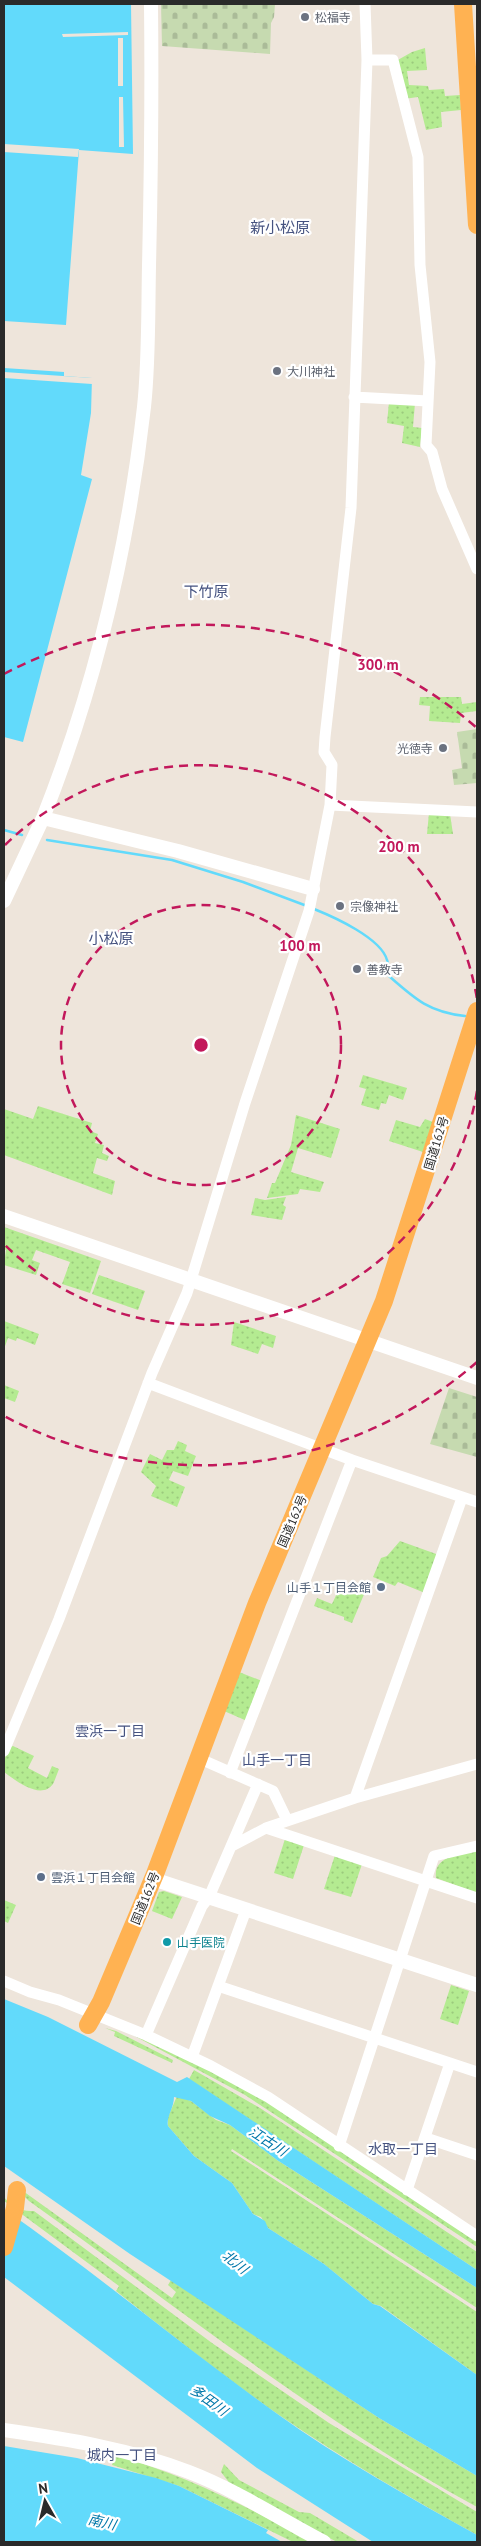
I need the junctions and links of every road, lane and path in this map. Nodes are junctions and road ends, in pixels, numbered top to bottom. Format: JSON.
{"nodes":[{"id":1,"x":150,"y":4,"type":"edge"},
{"id":2,"x":365,"y":4,"type":"edge"},
{"id":3,"x":463,"y":4,"type":"edge"},
{"id":4,"x":367,"y":60,"type":"junction"},
{"id":5,"x":477,"y":226,"type":"edge"},
{"id":6,"x":354,"y":397,"type":"junction"},
{"id":7,"x":428,"y":400,"type":"junction"},
{"id":8,"x":477,"y":569,"type":"edge"},
{"id":9,"x":330,"y":805,"type":"junction"},
{"id":10,"x":477,"y":812,"type":"edge"},
{"id":11,"x":42,"y":818,"type":"junction"},
{"id":12,"x":314,"y":889,"type":"junction"},
{"id":13,"x":4,"y":901,"type":"edge"},
{"id":14,"x":477,"y":1011,"type":"edge"},
{"id":15,"x":4,"y":1216,"type":"edge"},
{"id":16,"x":191,"y":1280,"type":"junction"},
{"id":17,"x":369,"y":1340,"type":"junction"},
{"id":18,"x":477,"y":1378,"type":"edge"},
{"id":19,"x":148,"y":1383,"type":"junction"},
{"id":20,"x":323,"y":1449,"type":"junction"},
{"id":21,"x":352,"y":1460,"type":"junction"},
{"id":22,"x":462,"y":1498,"type":"junction"},
{"id":23,"x":477,"y":1502,"type":"edge"},
{"id":24,"x":4,"y":1751,"type":"edge"},
{"id":25,"x":198,"y":1758,"type":"junction"},
{"id":26,"x":477,"y":1764,"type":"edge"},
{"id":27,"x":230,"y":1773,"type":"junction"},
{"id":28,"x":258,"y":1784,"type":"junction"},
{"id":29,"x":355,"y":1798,"type":"junction"},
{"id":30,"x":287,"y":1820,"type":"junction"},
{"id":31,"x":266,"y":1828,"type":"junction"},
{"id":32,"x":232,"y":1846,"type":"junction"},
{"id":33,"x":477,"y":1846,"type":"edge"},
{"id":34,"x":153,"y":1879,"type":"junction"},
{"id":35,"x":425,"y":1881,"type":"junction"},
{"id":36,"x":209,"y":1897,"type":"junction"},
{"id":37,"x":477,"y":1898,"type":"edge"},
{"id":38,"x":246,"y":1910,"type":"junction"},
{"id":39,"x":400,"y":1960,"type":"junction"},
{"id":40,"x":4,"y":1981,"type":"edge"},
{"id":41,"x":477,"y":1985,"type":"edge"},
{"id":42,"x":218,"y":1986,"type":"junction"},
{"id":43,"x":91,"y":2020,"type":"junction"},
{"id":44,"x":146,"y":2035,"type":"junction"},
{"id":45,"x":374,"y":2039,"type":"junction"},
{"id":46,"x":192,"y":2057,"type":"junction"},
{"id":47,"x":450,"y":2063,"type":"junction"},
{"id":48,"x":477,"y":2072,"type":"edge"},
{"id":49,"x":426,"y":2138,"type":"junction"},
{"id":50,"x":339,"y":2146,"type":"junction"},
{"id":51,"x":477,"y":2155,"type":"edge"},
{"id":52,"x":17,"y":2190,"type":"dead end"},
{"id":53,"x":408,"y":2190,"type":"junction"},
{"id":54,"x":477,"y":2236,"type":"edge"},
{"id":55,"x":4,"y":2247,"type":"edge"},
{"id":56,"x":4,"y":2430,"type":"edge"},
{"id":57,"x":324,"y":2542,"type":"edge"}],
"edges":[{"from":1,"to":11,"type":"street"},
{"from":2,"to":4,"type":"street"},
{"from":3,"to":5,"type":"highway"},
{"from":4,"to":6,"type":"street"},
{"from":4,"to":7,"type":"street"},
{"from":6,"to":7,"type":"street"},
{"from":6,"to":9,"type":"street"},
{"from":7,"to":8,"type":"street"},
{"from":9,"to":10,"type":"street"},
{"from":9,"to":12,"type":"street"},
{"from":11,"to":12,"type":"street"},
{"from":11,"to":13,"type":"street"},
{"from":12,"to":16,"type":"street"},
{"from":14,"to":17,"type":"highway","name":"国道162号"},
{"from":15,"to":16,"type":"street"},
{"from":16,"to":17,"type":"street"},
{"from":16,"to":19,"type":"street"},
{"from":17,"to":18,"type":"street"},
{"from":17,"to":20,"type":"highway","name":"国道162号"},
{"from":19,"to":20,"type":"street"},
{"from":19,"to":24,"type":"street"},
{"from":20,"to":21,"type":"street"},
{"from":20,"to":25,"type":"highway","name":"国道162号"},
{"from":21,"to":22,"type":"street"},
{"from":21,"to":27,"type":"street"},
{"from":22,"to":23,"type":"street"},
{"from":22,"to":29,"type":"street"},
{"from":25,"to":27,"type":"street"},
{"from":25,"to":34,"type":"highway","name":"国道162号"},
{"from":26,"to":29,"type":"street"},
{"from":27,"to":28,"type":"street"},
{"from":28,"to":30,"type":"street"},
{"from":28,"to":32,"type":"street"},
{"from":29,"to":30,"type":"street"},
{"from":30,"to":31,"type":"street"},
{"from":31,"to":32,"type":"street"},
{"from":31,"to":35,"type":"street"},
{"from":32,"to":36,"type":"street"},
{"from":33,"to":35,"type":"street"},
{"from":34,"to":36,"type":"street"},
{"from":34,"to":43,"type":"highway","name":"国道162号"},
{"from":35,"to":37,"type":"street"},
{"from":35,"to":39,"type":"street"},
{"from":36,"to":38,"type":"street"},
{"from":36,"to":44,"type":"street"},
{"from":38,"to":39,"type":"street"},
{"from":38,"to":42,"type":"street"},
{"from":39,"to":41,"type":"street"},
{"from":39,"to":45,"type":"street"},
{"from":40,"to":43,"type":"street"},
{"from":42,"to":45,"type":"street"},
{"from":42,"to":46,"type":"street"},
{"from":43,"to":44,"type":"street"},
{"from":44,"to":46,"type":"street"},
{"from":45,"to":47,"type":"street"},
{"from":45,"to":50,"type":"street"},
{"from":46,"to":50,"type":"street"},
{"from":47,"to":48,"type":"street"},
{"from":47,"to":49,"type":"street"},
{"from":49,"to":51,"type":"street"},
{"from":49,"to":53,"type":"street"},
{"from":50,"to":53,"type":"street"},
{"from":52,"to":55,"type":"highway"},
{"from":53,"to":54,"type":"street"},
{"from":56,"to":57,"type":"street"}]}
